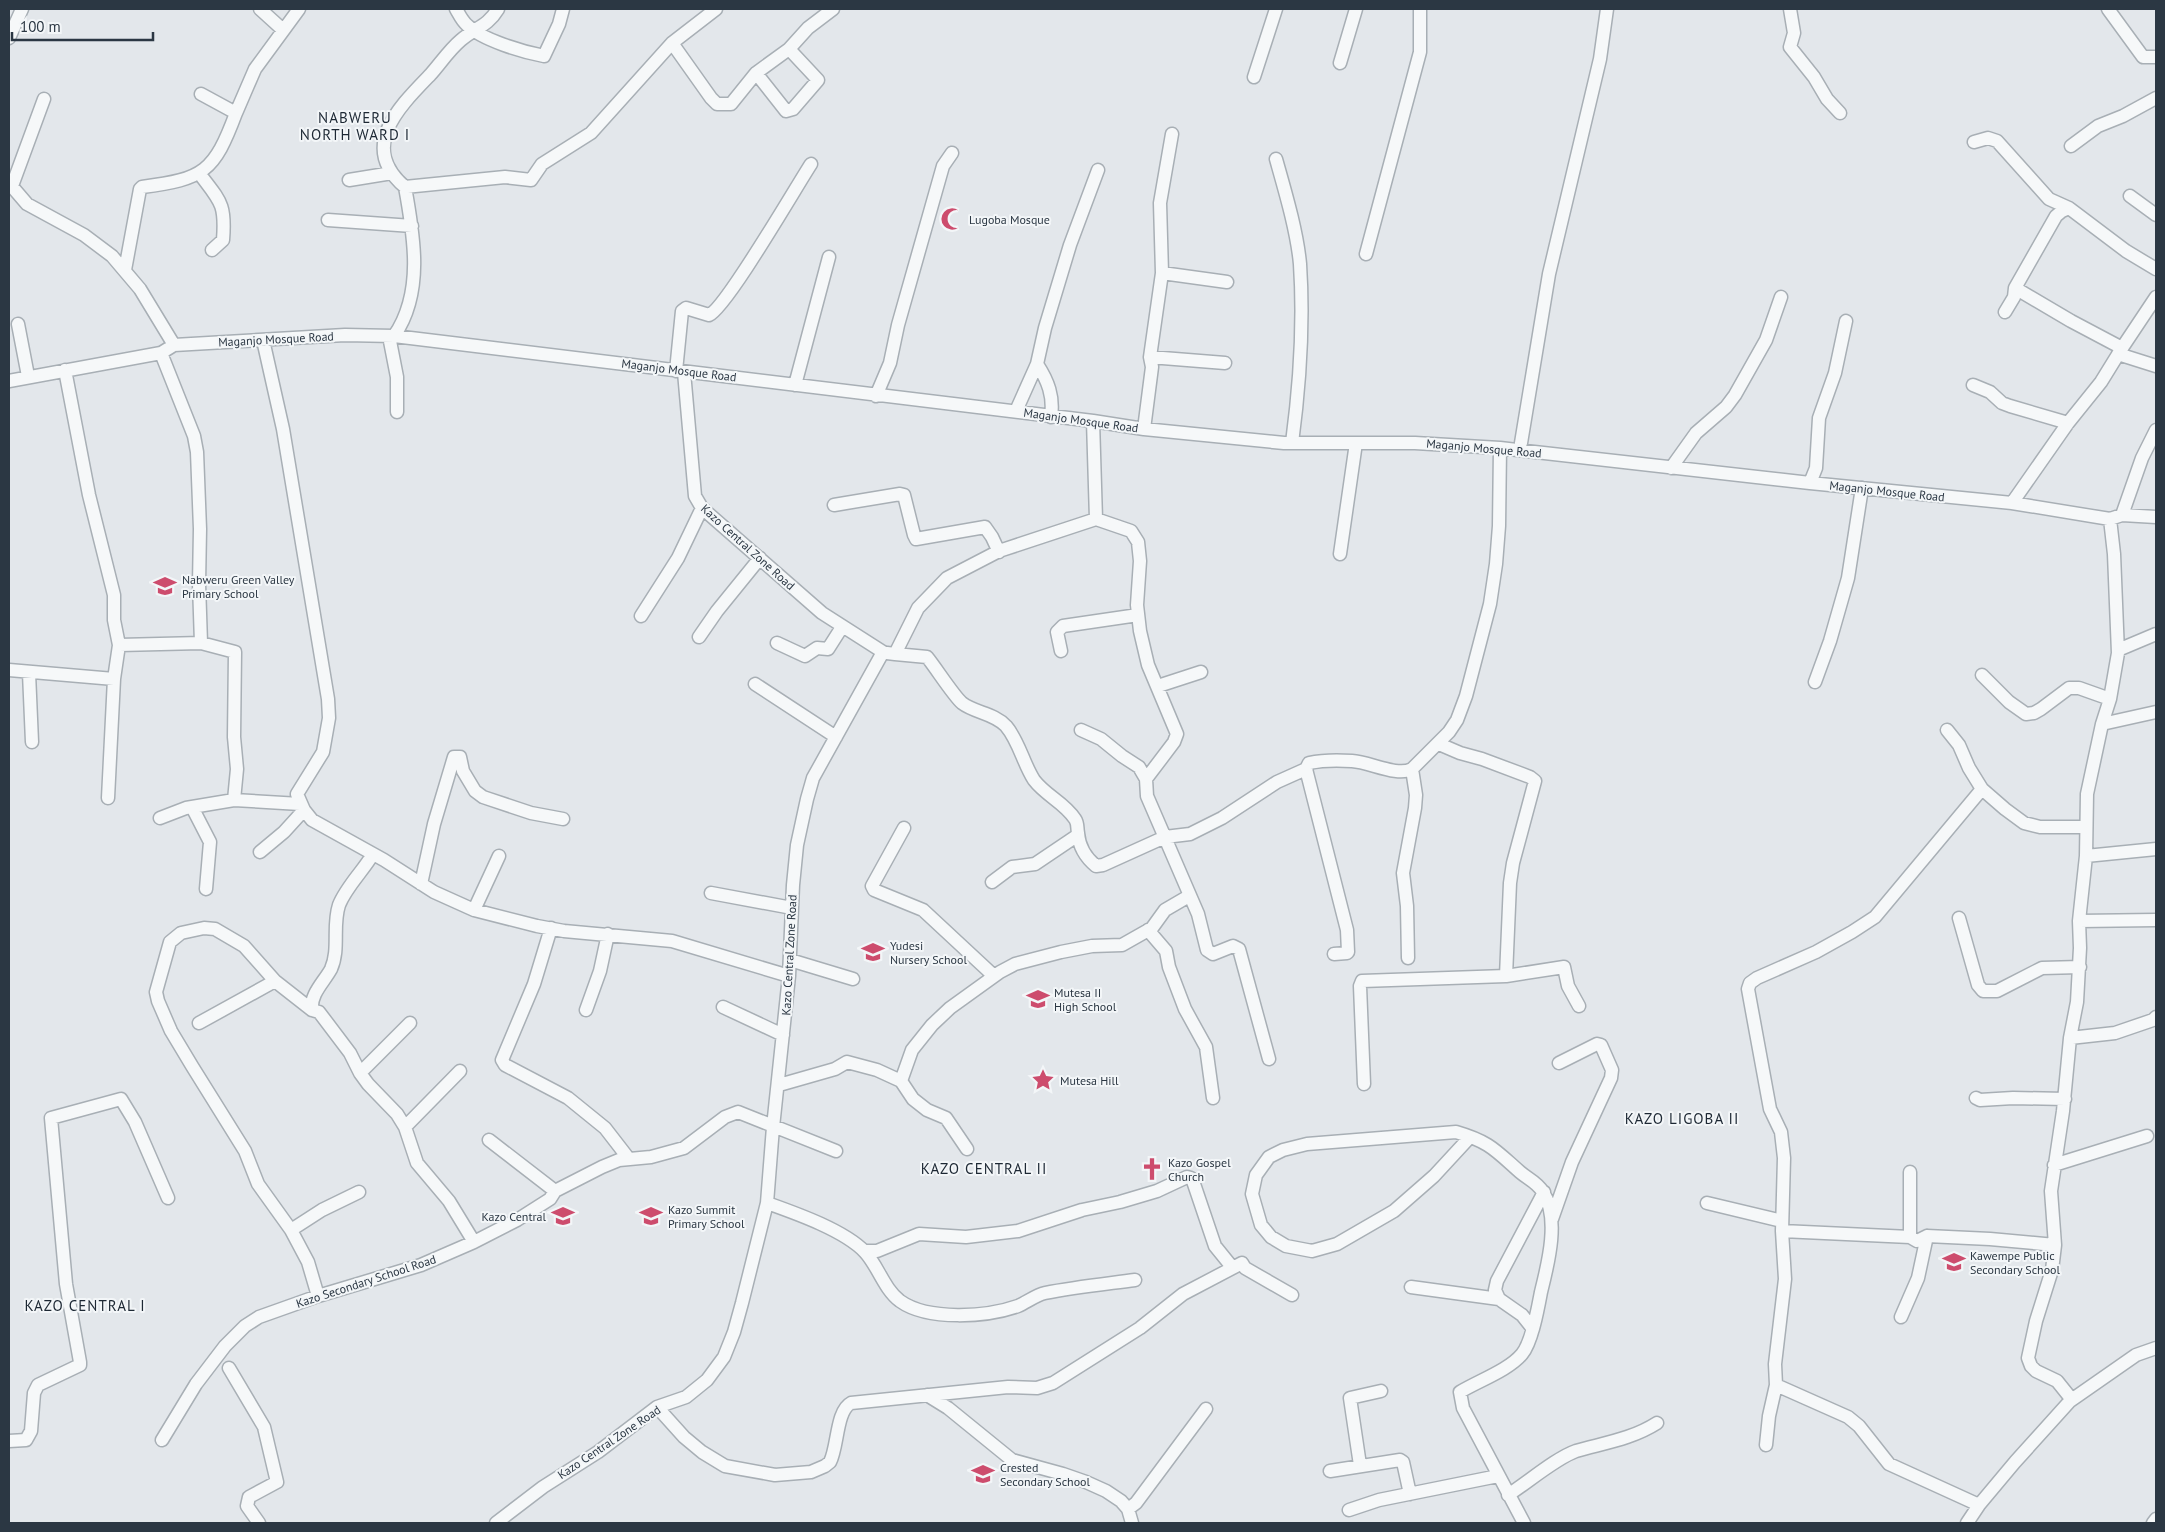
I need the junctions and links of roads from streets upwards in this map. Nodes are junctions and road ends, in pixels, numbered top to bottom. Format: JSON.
{"nodes":[{"id":1,"x":22,"y":9,"type":"edge"},
{"id":2,"x":260,"y":9,"type":"edge"},
{"id":3,"x":298,"y":9,"type":"edge"},
{"id":4,"x":456,"y":9,"type":"edge"},
{"id":5,"x":498,"y":9,"type":"edge"},
{"id":6,"x":563,"y":9,"type":"edge"},
{"id":7,"x":716,"y":9,"type":"edge"},
{"id":8,"x":833,"y":9,"type":"edge"},
{"id":9,"x":1276,"y":9,"type":"edge"},
{"id":10,"x":1356,"y":9,"type":"edge"},
{"id":11,"x":1420,"y":9,"type":"edge"},
{"id":12,"x":1607,"y":9,"type":"edge"},
{"id":13,"x":1790,"y":9,"type":"edge"},
{"id":14,"x":2108,"y":9,"type":"edge"},
{"id":15,"x":282,"y":29,"type":"junction"},
{"id":16,"x":474,"y":30,"type":"junction"},
{"id":17,"x":9,"y":38,"type":"edge"},
{"id":18,"x":672,"y":43,"type":"junction"},
{"id":19,"x":789,"y":49,"type":"junction"},
{"id":20,"x":2156,"y":57,"type":"edge"},
{"id":21,"x":1340,"y":62,"type":"dead end"},
{"id":22,"x":756,"y":73,"type":"junction"},
{"id":23,"x":1254,"y":77,"type":"dead end"},
{"id":24,"x":201,"y":94,"type":"dead end"},
{"id":25,"x":2156,"y":98,"type":"edge"},
{"id":26,"x":44,"y":99,"type":"dead end"},
{"id":27,"x":236,"y":113,"type":"junction"},
{"id":28,"x":1840,"y":113,"type":"dead end"},
{"id":29,"x":1172,"y":134,"type":"dead end"},
{"id":30,"x":1974,"y":142,"type":"dead end"},
{"id":31,"x":2071,"y":146,"type":"dead end"},
{"id":32,"x":952,"y":153,"type":"dead end"},
{"id":33,"x":1276,"y":159,"type":"dead end"},
{"id":34,"x":811,"y":164,"type":"dead end"},
{"id":35,"x":1098,"y":170,"type":"dead end"},
{"id":36,"x":199,"y":173,"type":"junction"},
{"id":37,"x":392,"y":173,"type":"junction"},
{"id":38,"x":349,"y":180,"type":"dead end"},
{"id":39,"x":10,"y":185,"type":"edge"},
{"id":40,"x":405,"y":187,"type":"junction"},
{"id":41,"x":2130,"y":196,"type":"dead end"},
{"id":42,"x":2069,"y":208,"type":"junction"},
{"id":43,"x":2156,"y":215,"type":"edge"},
{"id":44,"x":328,"y":220,"type":"dead end"},
{"id":45,"x":412,"y":226,"type":"junction"},
{"id":46,"x":212,"y":250,"type":"dead end"},
{"id":47,"x":1366,"y":254,"type":"dead end"},
{"id":48,"x":829,"y":257,"type":"dead end"},
{"id":49,"x":2156,"y":269,"type":"edge"},
{"id":50,"x":125,"y":270,"type":"junction"},
{"id":51,"x":1162,"y":273,"type":"junction"},
{"id":52,"x":1228,"y":282,"type":"dead end"},
{"id":53,"x":2015,"y":288,"type":"junction"},
{"id":54,"x":2156,"y":297,"type":"edge"},
{"id":55,"x":1781,"y":298,"type":"dead end"},
{"id":56,"x":2005,"y":312,"type":"dead end"},
{"id":57,"x":1846,"y":321,"type":"dead end"},
{"id":58,"x":18,"y":324,"type":"dead end"},
{"id":59,"x":391,"y":336,"type":"junction"},
{"id":60,"x":262,"y":340,"type":"junction"},
{"id":61,"x":174,"y":345,"type":"junction"},
{"id":62,"x":2120,"y":351,"type":"junction"},
{"id":63,"x":161,"y":353,"type":"junction"},
{"id":64,"x":1150,"y":357,"type":"junction"},
{"id":65,"x":1225,"y":363,"type":"dead end"},
{"id":66,"x":1037,"y":364,"type":"junction"},
{"id":67,"x":2156,"y":366,"type":"edge"},
{"id":68,"x":65,"y":370,"type":"junction"},
{"id":69,"x":680,"y":371,"type":"junction"},
{"id":70,"x":28,"y":376,"type":"junction"},
{"id":71,"x":9,"y":381,"type":"edge"},
{"id":72,"x":795,"y":385,"type":"junction"},
{"id":73,"x":1972,"y":385,"type":"dead end"},
{"id":74,"x":876,"y":396,"type":"junction"},
{"id":75,"x":397,"y":412,"type":"dead end"},
{"id":76,"x":1016,"y":412,"type":"junction"},
{"id":77,"x":1051,"y":417,"type":"junction"},
{"id":78,"x":1093,"y":421,"type":"junction"},
{"id":79,"x":2068,"y":423,"type":"junction"},
{"id":80,"x":1144,"y":429,"type":"junction"},
{"id":81,"x":2156,"y":430,"type":"edge"},
{"id":82,"x":1292,"y":443,"type":"junction"},
{"id":83,"x":1356,"y":443,"type":"junction"},
{"id":84,"x":1521,"y":443,"type":"dead end"},
{"id":85,"x":1500,"y":448,"type":"junction"},
{"id":86,"x":1671,"y":468,"type":"junction"},
{"id":87,"x":1810,"y":483,"type":"junction"},
{"id":88,"x":1862,"y":488,"type":"junction"},
{"id":89,"x":2012,"y":503,"type":"junction"},
{"id":90,"x":834,"y":505,"type":"dead end"},
{"id":91,"x":702,"y":508,"type":"junction"},
{"id":92,"x":2116,"y":517,"type":"junction"},
{"id":93,"x":2156,"y":517,"type":"edge"},
{"id":94,"x":1096,"y":519,"type":"junction"},
{"id":95,"x":999,"y":552,"type":"junction"},
{"id":96,"x":1340,"y":554,"type":"dead end"},
{"id":97,"x":760,"y":558,"type":"junction"},
{"id":98,"x":641,"y":616,"type":"dead end"},
{"id":99,"x":1138,"y":616,"type":"junction"},
{"id":100,"x":842,"y":627,"type":"junction"},
{"id":101,"x":2156,"y":634,"type":"edge"},
{"id":102,"x":699,"y":637,"type":"dead end"},
{"id":103,"x":201,"y":643,"type":"junction"},
{"id":104,"x":777,"y":643,"type":"dead end"},
{"id":105,"x":119,"y":645,"type":"junction"},
{"id":106,"x":2118,"y":650,"type":"junction"},
{"id":107,"x":1061,"y":651,"type":"dead end"},
{"id":108,"x":889,"y":653,"type":"junction"},
{"id":109,"x":9,"y":670,"type":"edge"},
{"id":110,"x":1200,"y":672,"type":"dead end"},
{"id":111,"x":28,"y":673,"type":"junction"},
{"id":112,"x":1982,"y":675,"type":"dead end"},
{"id":113,"x":114,"y":679,"type":"junction"},
{"id":114,"x":1815,"y":682,"type":"dead end"},
{"id":115,"x":755,"y":684,"type":"dead end"},
{"id":116,"x":1158,"y":686,"type":"junction"},
{"id":117,"x":2110,"y":699,"type":"junction"},
{"id":118,"x":2156,"y":712,"type":"edge"},
{"id":119,"x":2102,"y":724,"type":"junction"},
{"id":120,"x":1081,"y":730,"type":"dead end"},
{"id":121,"x":1947,"y":730,"type":"dead end"},
{"id":122,"x":836,"y":737,"type":"junction"},
{"id":123,"x":32,"y":742,"type":"dead end"},
{"id":124,"x":1439,"y":744,"type":"junction"},
{"id":125,"x":1306,"y":769,"type":"junction"},
{"id":126,"x":1412,"y":770,"type":"junction"},
{"id":127,"x":1146,"y":779,"type":"junction"},
{"id":128,"x":1982,"y":789,"type":"junction"},
{"id":129,"x":108,"y":798,"type":"dead end"},
{"id":130,"x":234,"y":800,"type":"junction"},
{"id":131,"x":192,"y":807,"type":"junction"},
{"id":132,"x":302,"y":807,"type":"junction"},
{"id":133,"x":160,"y":818,"type":"dead end"},
{"id":134,"x":563,"y":819,"type":"dead end"},
{"id":135,"x":2085,"y":827,"type":"junction"},
{"id":136,"x":904,"y":828,"type":"dead end"},
{"id":137,"x":1078,"y":835,"type":"junction"},
{"id":138,"x":1165,"y":837,"type":"junction"},
{"id":139,"x":2156,"y":849,"type":"edge"},
{"id":140,"x":260,"y":852,"type":"dead end"},
{"id":141,"x":373,"y":854,"type":"junction"},
{"id":142,"x":499,"y":856,"type":"dead end"},
{"id":143,"x":2086,"y":856,"type":"junction"},
{"id":144,"x":992,"y":882,"type":"dead end"},
{"id":145,"x":421,"y":884,"type":"junction"},
{"id":146,"x":206,"y":889,"type":"dead end"},
{"id":147,"x":711,"y":892,"type":"dead end"},
{"id":148,"x":1189,"y":896,"type":"junction"},
{"id":149,"x":792,"y":908,"type":"junction"},
{"id":150,"x":474,"y":910,"type":"junction"},
{"id":151,"x":1959,"y":918,"type":"dead end"},
{"id":152,"x":2156,"y":920,"type":"edge"},
{"id":153,"x":2079,"y":921,"type":"junction"},
{"id":154,"x":551,"y":928,"type":"junction"},
{"id":155,"x":1148,"y":930,"type":"junction"},
{"id":156,"x":608,"y":934,"type":"junction"},
{"id":157,"x":1334,"y":954,"type":"dead end"},
{"id":158,"x":1408,"y":958,"type":"dead end"},
{"id":159,"x":790,"y":960,"type":"junction"},
{"id":160,"x":2080,"y":966,"type":"junction"},
{"id":161,"x":789,"y":976,"type":"junction"},
{"id":162,"x":994,"y":976,"type":"junction"},
{"id":163,"x":1506,"y":976,"type":"junction"},
{"id":164,"x":853,"y":979,"type":"dead end"},
{"id":165,"x":275,"y":981,"type":"junction"},
{"id":166,"x":1579,"y":1006,"type":"dead end"},
{"id":167,"x":723,"y":1007,"type":"dead end"},
{"id":168,"x":312,"y":1010,"type":"junction"},
{"id":169,"x":586,"y":1010,"type":"dead end"},
{"id":170,"x":2156,"y":1017,"type":"edge"},
{"id":171,"x":410,"y":1022,"type":"dead end"},
{"id":172,"x":199,"y":1023,"type":"dead end"},
{"id":173,"x":783,"y":1036,"type":"junction"},
{"id":174,"x":2070,"y":1038,"type":"junction"},
{"id":175,"x":1269,"y":1059,"type":"dead end"},
{"id":176,"x":1559,"y":1063,"type":"dead end"},
{"id":177,"x":460,"y":1071,"type":"dead end"},
{"id":178,"x":360,"y":1074,"type":"junction"},
{"id":179,"x":901,"y":1080,"type":"junction"},
{"id":180,"x":1364,"y":1084,"type":"dead end"},
{"id":181,"x":779,"y":1085,"type":"junction"},
{"id":182,"x":1212,"y":1098,"type":"dead end"},
{"id":183,"x":1976,"y":1098,"type":"dead end"},
{"id":184,"x":2064,"y":1099,"type":"junction"},
{"id":185,"x":405,"y":1127,"type":"junction"},
{"id":186,"x":773,"y":1127,"type":"junction"},
{"id":187,"x":1470,"y":1136,"type":"junction"},
{"id":188,"x":2147,"y":1136,"type":"dead end"},
{"id":189,"x":489,"y":1140,"type":"dead end"},
{"id":190,"x":967,"y":1148,"type":"dead end"},
{"id":191,"x":836,"y":1151,"type":"dead end"},
{"id":192,"x":630,"y":1159,"type":"junction"},
{"id":193,"x":2054,"y":1165,"type":"junction"},
{"id":194,"x":1910,"y":1172,"type":"dead end"},
{"id":195,"x":555,"y":1191,"type":"junction"},
{"id":196,"x":359,"y":1192,"type":"dead end"},
{"id":197,"x":1544,"y":1192,"type":"junction"},
{"id":198,"x":168,"y":1198,"type":"dead end"},
{"id":199,"x":767,"y":1203,"type":"junction"},
{"id":200,"x":1707,"y":1203,"type":"dead end"},
{"id":201,"x":1552,"y":1219,"type":"junction"},
{"id":202,"x":1782,"y":1226,"type":"junction"},
{"id":203,"x":291,"y":1230,"type":"junction"},
{"id":204,"x":1927,"y":1236,"type":"junction"},
{"id":205,"x":1910,"y":1237,"type":"junction"},
{"id":206,"x":474,"y":1242,"type":"junction"},
{"id":207,"x":2055,"y":1245,"type":"junction"},
{"id":208,"x":864,"y":1251,"type":"junction"},
{"id":209,"x":1232,"y":1267,"type":"junction"},
{"id":210,"x":1135,"y":1280,"type":"dead end"},
{"id":211,"x":1411,"y":1287,"type":"dead end"},
{"id":212,"x":1292,"y":1295,"type":"dead end"},
{"id":213,"x":318,"y":1296,"type":"junction"},
{"id":214,"x":1499,"y":1299,"type":"junction"},
{"id":215,"x":1901,"y":1317,"type":"dead end"},
{"id":216,"x":1533,"y":1329,"type":"junction"},
{"id":217,"x":2156,"y":1348,"type":"edge"},
{"id":218,"x":229,"y":1368,"type":"dead end"},
{"id":219,"x":1776,"y":1385,"type":"junction"},
{"id":220,"x":1381,"y":1391,"type":"dead end"},
{"id":221,"x":927,"y":1395,"type":"junction"},
{"id":222,"x":2070,"y":1401,"type":"junction"},
{"id":223,"x":657,"y":1407,"type":"junction"},
{"id":224,"x":1206,"y":1409,"type":"dead end"},
{"id":225,"x":1656,"y":1423,"type":"dead end"},
{"id":226,"x":162,"y":1440,"type":"dead end"},
{"id":227,"x":9,"y":1441,"type":"edge"},
{"id":228,"x":1766,"y":1445,"type":"dead end"},
{"id":229,"x":1360,"y":1465,"type":"junction"},
{"id":230,"x":1330,"y":1471,"type":"dead end"},
{"id":231,"x":1498,"y":1476,"type":"junction"},
{"id":232,"x":1410,"y":1494,"type":"junction"},
{"id":233,"x":1508,"y":1495,"type":"junction"},
{"id":234,"x":1979,"y":1505,"type":"junction"},
{"id":235,"x":1128,"y":1509,"type":"junction"},
{"id":236,"x":1349,"y":1510,"type":"dead end"},
{"id":237,"x":2156,"y":1519,"type":"edge"},
{"id":238,"x":259,"y":1523,"type":"edge"},
{"id":239,"x":496,"y":1523,"type":"edge"},
{"id":240,"x":1132,"y":1523,"type":"edge"},
{"id":241,"x":1524,"y":1523,"type":"edge"},
{"id":242,"x":1967,"y":1523,"type":"edge"},
{"id":243,"x":2153,"y":1523,"type":"edge"}],
"edges":[{"from":1,"to":17,"type":"street"},
{"from":2,"to":15,"type":"street"},
{"from":3,"to":15,"type":"street"},
{"from":4,"to":16,"type":"street"},
{"from":5,"to":16,"type":"street"},
{"from":6,"to":16,"type":"street"},
{"from":7,"to":18,"type":"street"},
{"from":8,"to":19,"type":"street"},
{"from":9,"to":23,"type":"street"},
{"from":10,"to":21,"type":"street"},
{"from":11,"to":47,"type":"street"},
{"from":12,"to":84,"type":"street"},
{"from":13,"to":28,"type":"street"},
{"from":14,"to":20,"type":"street"},
{"from":15,"to":27,"type":"street"},
{"from":16,"to":37,"type":"street"},
{"from":18,"to":22,"type":"street"},
{"from":18,"to":40,"type":"street"},
{"from":19,"to":22,"type":"street"},
{"from":19,"to":22,"type":"street"},
{"from":24,"to":27,"type":"street"},
{"from":25,"to":31,"type":"street"},
{"from":26,"to":39,"type":"street"},
{"from":27,"to":36,"type":"street"},
{"from":29,"to":51,"type":"street"},
{"from":30,"to":42,"type":"street"},
{"from":32,"to":74,"type":"street"},
{"from":33,"to":82,"type":"street"},
{"from":34,"to":69,"type":"street","name":"Kazo Central Zone Road"},
{"from":35,"to":66,"type":"street"},
{"from":36,"to":46,"type":"street"},
{"from":36,"to":50,"type":"street"},
{"from":37,"to":38,"type":"street"},
{"from":37,"to":40,"type":"street"},
{"from":39,"to":50,"type":"street"},
{"from":40,"to":45,"type":"street"},
{"from":41,"to":43,"type":"street"},
{"from":42,"to":49,"type":"street"},
{"from":42,"to":53,"type":"street"},
{"from":44,"to":45,"type":"street"},
{"from":45,"to":59,"type":"street"},
{"from":48,"to":72,"type":"street"},
{"from":50,"to":61,"type":"street"},
{"from":51,"to":52,"type":"street"},
{"from":51,"to":64,"type":"street"},
{"from":53,"to":56,"type":"street"},
{"from":53,"to":62,"type":"street"},
{"from":54,"to":62,"type":"street"},
{"from":55,"to":86,"type":"street"},
{"from":57,"to":87,"type":"street"},
{"from":58,"to":70,"type":"street"},
{"from":59,"to":60,"type":"street","name":"Maganjo Mosque Road"},
{"from":59,"to":69,"type":"street","name":"Maganjo Mosque Road"},
{"from":59,"to":75,"type":"street"},
{"from":60,"to":61,"type":"street","name":"Maganjo Mosque Road"},
{"from":60,"to":132,"type":"street"},
{"from":61,"to":63,"type":"street","name":"Maganjo Mosque Road"},
{"from":62,"to":67,"type":"street"},
{"from":62,"to":79,"type":"street"},
{"from":63,"to":68,"type":"street","name":"Maganjo Mosque Road"},
{"from":63,"to":103,"type":"street"},
{"from":64,"to":65,"type":"street"},
{"from":64,"to":80,"type":"street"},
{"from":66,"to":76,"type":"street"},
{"from":66,"to":77,"type":"street"},
{"from":68,"to":70,"type":"street","name":"Maganjo Mosque Road"},
{"from":68,"to":105,"type":"street"},
{"from":69,"to":72,"type":"street","name":"Maganjo Mosque Road"},
{"from":69,"to":91,"type":"street","name":"Kazo Central Zone Road"},
{"from":70,"to":71,"type":"street","name":"Maganjo Mosque Road"},
{"from":72,"to":74,"type":"street","name":"Maganjo Mosque Road"},
{"from":73,"to":79,"type":"street"},
{"from":74,"to":76,"type":"street","name":"Maganjo Mosque Road"},
{"from":76,"to":77,"type":"street","name":"Maganjo Mosque Road"},
{"from":77,"to":78,"type":"street","name":"Maganjo Mosque Road"},
{"from":78,"to":80,"type":"street","name":"Maganjo Mosque Road"},
{"from":78,"to":94,"type":"street"},
{"from":79,"to":89,"type":"street"},
{"from":80,"to":82,"type":"street","name":"Maganjo Mosque Road"},
{"from":81,"to":92,"type":"street"},
{"from":82,"to":83,"type":"street","name":"Maganjo Mosque Road"},
{"from":83,"to":85,"type":"street","name":"Maganjo Mosque Road"},
{"from":83,"to":96,"type":"street"},
{"from":85,"to":86,"type":"street","name":"Maganjo Mosque Road"},
{"from":85,"to":124,"type":"street"},
{"from":86,"to":87,"type":"street","name":"Maganjo Mosque Road"},
{"from":87,"to":88,"type":"street","name":"Maganjo Mosque Road"},
{"from":88,"to":89,"type":"street","name":"Maganjo Mosque Road"},
{"from":88,"to":114,"type":"street"},
{"from":89,"to":92,"type":"street","name":"Maganjo Mosque Road"},
{"from":90,"to":95,"type":"street"},
{"from":91,"to":97,"type":"street","name":"Kazo Central Zone Road"},
{"from":91,"to":98,"type":"street"},
{"from":92,"to":93,"type":"street","name":"Maganjo Mosque Road"},
{"from":92,"to":106,"type":"street"},
{"from":94,"to":95,"type":"street"},
{"from":94,"to":99,"type":"street"},
{"from":95,"to":108,"type":"street"},
{"from":97,"to":100,"type":"street","name":"Kazo Central Zone Road"},
{"from":97,"to":102,"type":"street"},
{"from":99,"to":107,"type":"street"},
{"from":99,"to":116,"type":"street"},
{"from":100,"to":104,"type":"street"},
{"from":100,"to":108,"type":"street","name":"Kazo Central Zone Road"},
{"from":101,"to":106,"type":"street"},
{"from":103,"to":105,"type":"street"},
{"from":103,"to":130,"type":"street"},
{"from":105,"to":113,"type":"street"},
{"from":106,"to":117,"type":"street"},
{"from":108,"to":122,"type":"street","name":"Kazo Central Zone Road"},
{"from":108,"to":137,"type":"street"},
{"from":109,"to":111,"type":"street"},
{"from":110,"to":116,"type":"street"},
{"from":111,"to":113,"type":"street"},
{"from":111,"to":123,"type":"street"},
{"from":112,"to":117,"type":"street"},
{"from":113,"to":129,"type":"street"},
{"from":115,"to":122,"type":"street"},
{"from":116,"to":127,"type":"street"},
{"from":117,"to":119,"type":"street"},
{"from":118,"to":119,"type":"street"},
{"from":119,"to":135,"type":"street"},
{"from":120,"to":127,"type":"street"},
{"from":121,"to":128,"type":"street"},
{"from":122,"to":149,"type":"street","name":"Kazo Central Zone Road"},
{"from":124,"to":126,"type":"street"},
{"from":124,"to":163,"type":"street"},
{"from":125,"to":126,"type":"street"},
{"from":125,"to":138,"type":"street"},
{"from":125,"to":157,"type":"street"},
{"from":126,"to":158,"type":"street"},
{"from":127,"to":138,"type":"street"},
{"from":128,"to":135,"type":"street"},
{"from":128,"to":202,"type":"street"},
{"from":130,"to":131,"type":"street"},
{"from":130,"to":132,"type":"street"},
{"from":131,"to":133,"type":"street"},
{"from":131,"to":146,"type":"street"},
{"from":132,"to":140,"type":"street"},
{"from":132,"to":141,"type":"street"},
{"from":134,"to":145,"type":"street"},
{"from":135,"to":143,"type":"street"},
{"from":136,"to":162,"type":"street"},
{"from":137,"to":138,"type":"street"},
{"from":137,"to":144,"type":"street"},
{"from":138,"to":148,"type":"street"},
{"from":139,"to":143,"type":"street"},
{"from":141,"to":145,"type":"street"},
{"from":141,"to":168,"type":"street"},
{"from":142,"to":150,"type":"street"},
{"from":143,"to":153,"type":"street"},
{"from":145,"to":150,"type":"street"},
{"from":147,"to":149,"type":"street"},
{"from":148,"to":155,"type":"street"},
{"from":148,"to":175,"type":"street"},
{"from":149,"to":159,"type":"street","name":"Kazo Central Zone Road"},
{"from":150,"to":154,"type":"street"},
{"from":151,"to":160,"type":"street"},
{"from":152,"to":153,"type":"street"},
{"from":153,"to":160,"type":"street"},
{"from":154,"to":156,"type":"street"},
{"from":154,"to":192,"type":"street"},
{"from":155,"to":162,"type":"street"},
{"from":155,"to":182,"type":"street"},
{"from":156,"to":161,"type":"street"},
{"from":156,"to":169,"type":"street"},
{"from":159,"to":161,"type":"street","name":"Kazo Central Zone Road"},
{"from":159,"to":164,"type":"street"},
{"from":160,"to":174,"type":"street"},
{"from":161,"to":173,"type":"street","name":"Kazo Central Zone Road"},
{"from":162,"to":179,"type":"street"},
{"from":163,"to":166,"type":"street"},
{"from":163,"to":180,"type":"street"},
{"from":165,"to":168,"type":"street"},
{"from":165,"to":172,"type":"street"},
{"from":165,"to":203,"type":"street"},
{"from":167,"to":173,"type":"street"},
{"from":168,"to":178,"type":"street"},
{"from":170,"to":174,"type":"street"},
{"from":171,"to":178,"type":"street"},
{"from":173,"to":181,"type":"street","name":"Kazo Central Zone Road"},
{"from":174,"to":184,"type":"street"},
{"from":176,"to":201,"type":"street"},
{"from":177,"to":185,"type":"street"},
{"from":178,"to":185,"type":"street"},
{"from":179,"to":181,"type":"street"},
{"from":179,"to":190,"type":"street"},
{"from":181,"to":186,"type":"street","name":"Kazo Central Zone Road"},
{"from":183,"to":184,"type":"street"},
{"from":184,"to":193,"type":"street"},
{"from":185,"to":206,"type":"street"},
{"from":186,"to":191,"type":"street"},
{"from":186,"to":192,"type":"street","name":"Kazo Secondary School Road"},
{"from":186,"to":199,"type":"street","name":"Kazo Central Zone Road"},
{"from":187,"to":187,"type":"street"},
{"from":187,"to":197,"type":"street"},
{"from":188,"to":193,"type":"street"},
{"from":189,"to":195,"type":"street"},
{"from":192,"to":195,"type":"street","name":"Kazo Secondary School Road"},
{"from":193,"to":207,"type":"street"},
{"from":194,"to":205,"type":"street"},
{"from":195,"to":206,"type":"street","name":"Kazo Secondary School Road"},
{"from":196,"to":203,"type":"street"},
{"from":197,"to":201,"type":"street"},
{"from":197,"to":214,"type":"street"},
{"from":198,"to":227,"type":"street"},
{"from":199,"to":208,"type":"street"},
{"from":199,"to":223,"type":"street","name":"Kazo Central Zone Road"},
{"from":200,"to":202,"type":"street"},
{"from":201,"to":216,"type":"street"},
{"from":202,"to":205,"type":"street"},
{"from":202,"to":219,"type":"street"},
{"from":203,"to":213,"type":"street"},
{"from":204,"to":205,"type":"street"},
{"from":204,"to":207,"type":"street"},
{"from":204,"to":215,"type":"street"},
{"from":206,"to":213,"type":"street","name":"Kazo Secondary School Road"},
{"from":207,"to":222,"type":"street"},
{"from":208,"to":209,"type":"street"},
{"from":208,"to":210,"type":"street"},
{"from":209,"to":212,"type":"street"},
{"from":209,"to":221,"type":"street"},
{"from":211,"to":214,"type":"street"},
{"from":213,"to":226,"type":"street","name":"Kazo Secondary School Road"},
{"from":214,"to":216,"type":"street"},
{"from":216,"to":231,"type":"street"},
{"from":217,"to":222,"type":"street"},
{"from":218,"to":238,"type":"street"},
{"from":219,"to":228,"type":"street"},
{"from":219,"to":234,"type":"street"},
{"from":220,"to":229,"type":"street"},
{"from":221,"to":223,"type":"street"},
{"from":221,"to":235,"type":"street"},
{"from":222,"to":234,"type":"street"},
{"from":223,"to":239,"type":"street","name":"Kazo Central Zone Road"},
{"from":224,"to":235,"type":"street"},
{"from":225,"to":233,"type":"street"},
{"from":229,"to":230,"type":"street"},
{"from":229,"to":232,"type":"street"},
{"from":231,"to":232,"type":"street"},
{"from":231,"to":233,"type":"street"},
{"from":232,"to":236,"type":"street"},
{"from":233,"to":241,"type":"street"},
{"from":234,"to":242,"type":"street"},
{"from":235,"to":240,"type":"street"},
{"from":237,"to":243,"type":"street"}]}
